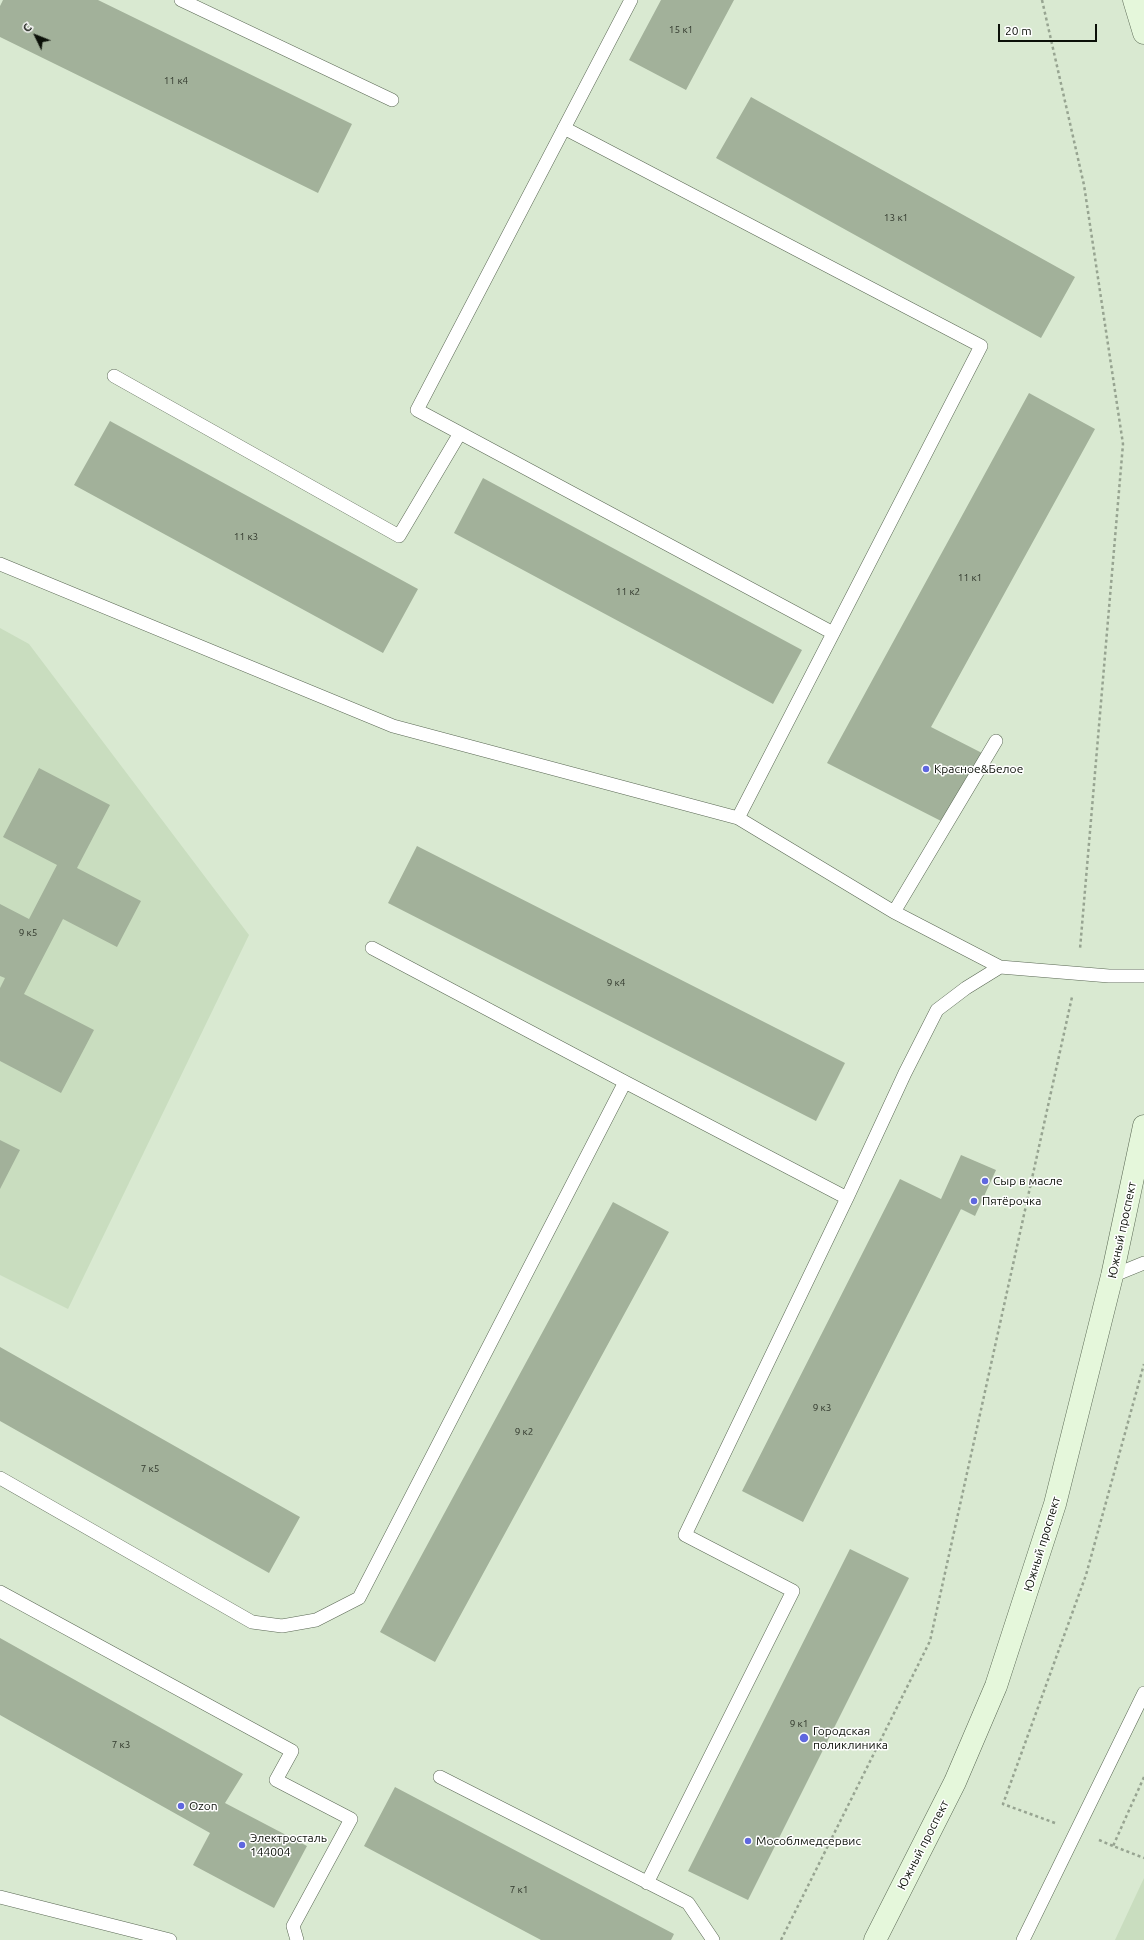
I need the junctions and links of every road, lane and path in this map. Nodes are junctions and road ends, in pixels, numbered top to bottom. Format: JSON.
{"nodes":[{"id":1,"x":181,"y":0,"type":"edge"},
{"id":2,"x":631,"y":0,"type":"edge"},
{"id":3,"x":1134,"y":0,"type":"edge"},
{"id":4,"x":1143,"y":24,"type":"edge"},
{"id":5,"x":392,"y":100,"type":"dead end"},
{"id":6,"x":564,"y":128,"type":"junction"},
{"id":7,"x":114,"y":376,"type":"dead end"},
{"id":8,"x":460,"y":433,"type":"junction"},
{"id":9,"x":0,"y":564,"type":"edge"},
{"id":10,"x":833,"y":633,"type":"junction"},
{"id":11,"x":996,"y":741,"type":"dead end"},
{"id":12,"x":738,"y":818,"type":"junction"},
{"id":13,"x":894,"y":912,"type":"junction"},
{"id":14,"x":372,"y":948,"type":"dead end"},
{"id":15,"x":1000,"y":967,"type":"junction"},
{"id":16,"x":1144,"y":976,"type":"edge"},
{"id":17,"x":626,"y":1082,"type":"junction"},
{"id":18,"x":1144,"y":1126,"type":"edge"},
{"id":19,"x":847,"y":1198,"type":"junction"},
{"id":20,"x":1144,"y":1263,"type":"edge"},
{"id":21,"x":1112,"y":1276,"type":"junction"},
{"id":22,"x":1144,"y":1364,"type":"edge"},
{"id":23,"x":0,"y":1478,"type":"edge"},
{"id":24,"x":0,"y":1592,"type":"edge"},
{"id":25,"x":1144,"y":1693,"type":"edge"},
{"id":26,"x":440,"y":1777,"type":"dead end"},
{"id":27,"x":1144,"y":1777,"type":"edge"},
{"id":28,"x":1076,"y":1831,"type":"junction"},
{"id":29,"x":1113,"y":1846,"type":"junction"},
{"id":30,"x":1144,"y":1858,"type":"edge"},
{"id":31,"x":647,"y":1882,"type":"junction"},
{"id":32,"x":0,"y":1897,"type":"edge"},
{"id":33,"x":170,"y":1940,"type":"edge"},
{"id":34,"x":297,"y":1940,"type":"edge"},
{"id":35,"x":713,"y":1940,"type":"edge"},
{"id":36,"x":875,"y":1940,"type":"edge"},
{"id":37,"x":1023,"y":1940,"type":"edge"}],
"edges":[{"from":1,"to":5,"type":"lane"},
{"from":2,"to":6,"type":"lane"},
{"from":3,"to":4,"type":"main road"},
{"from":6,"to":8,"type":"lane"},
{"from":6,"to":10,"type":"lane"},
{"from":7,"to":8,"type":"lane"},
{"from":8,"to":10,"type":"lane"},
{"from":9,"to":12,"type":"lane"},
{"from":10,"to":12,"type":"lane"},
{"from":11,"to":13,"type":"lane"},
{"from":12,"to":13,"type":"lane"},
{"from":13,"to":15,"type":"lane"},
{"from":14,"to":17,"type":"lane"},
{"from":15,"to":16,"type":"lane"},
{"from":15,"to":19,"type":"lane"},
{"from":17,"to":19,"type":"lane"},
{"from":17,"to":23,"type":"lane"},
{"from":18,"to":21,"type":"main road","name":"Южный проспект"},
{"from":19,"to":31,"type":"lane"},
{"from":20,"to":21,"type":"lane"},
{"from":21,"to":36,"type":"main road","name":"Южный проспект"},
{"from":22,"to":28,"type":"path"},
{"from":24,"to":34,"type":"lane"},
{"from":25,"to":28,"type":"lane"},
{"from":26,"to":31,"type":"lane"},
{"from":27,"to":29,"type":"path"},
{"from":28,"to":29,"type":"path"},
{"from":28,"to":37,"type":"lane"},
{"from":29,"to":30,"type":"path"},
{"from":31,"to":35,"type":"lane"},
{"from":32,"to":33,"type":"lane"}]}
